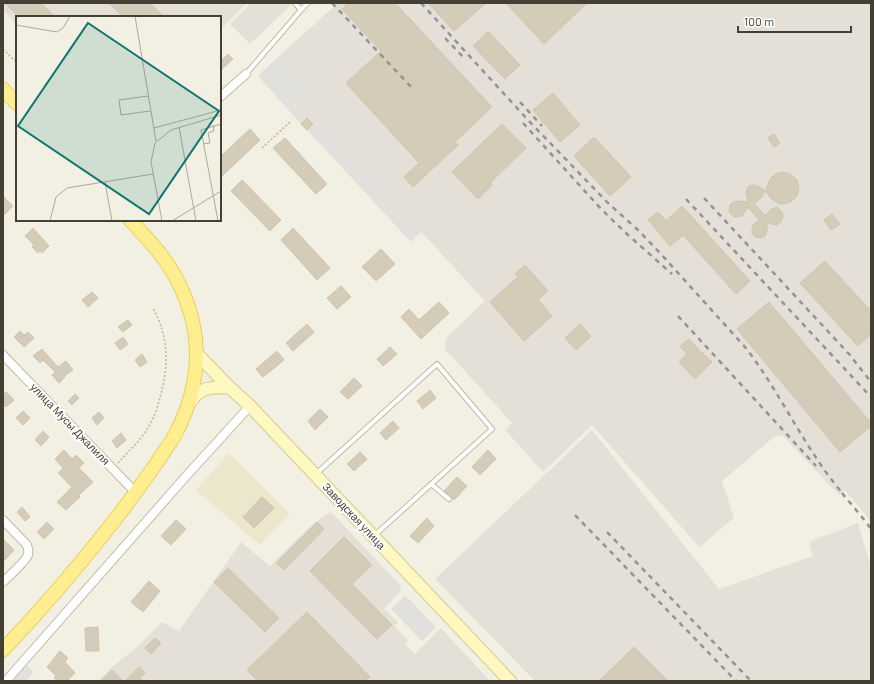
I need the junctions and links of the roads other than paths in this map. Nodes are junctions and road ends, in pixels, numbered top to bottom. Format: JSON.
{"nodes":[{"id":1,"x":295,"y":3,"type":"edge"},
{"id":2,"x":308,"y":3,"type":"edge"},
{"id":3,"x":301,"y":10,"type":"junction"},
{"id":4,"x":246,"y":74,"type":"joint"},
{"id":5,"x":3,"y":89,"type":"edge"},
{"id":6,"x":221,"y":96,"type":"edge"},
{"id":7,"x":16,"y":103,"type":"edge"},
{"id":8,"x":131,"y":221,"type":"edge"},
{"id":9,"x":196,"y":353,"type":"junction"},
{"id":10,"x":3,"y":355,"type":"edge"},
{"id":11,"x":229,"y":387,"type":"junction"},
{"id":12,"x":187,"y":406,"type":"junction"},
{"id":13,"x":250,"y":406,"type":"junction"},
{"id":14,"x":315,"y":475,"type":"junction"},
{"id":15,"x":431,"y":484,"type":"junction"},
{"id":16,"x":136,"y":493,"type":"junction"},
{"id":17,"x":449,"y":499,"type":"dead end"},
{"id":18,"x":3,"y":520,"type":"edge"},
{"id":19,"x":373,"y":536,"type":"junction"},
{"id":20,"x":3,"y":582,"type":"edge"},
{"id":21,"x":3,"y":650,"type":"edge"},
{"id":22,"x":6,"y":681,"type":"edge"},
{"id":23,"x":510,"y":681,"type":"edge"}],
"edges":[{"from":1,"to":3,"type":"lane"},
{"from":2,"to":3,"type":"lane"},
{"from":3,"to":4,"type":"lane"},
{"from":4,"to":6,"type":"street"},
{"from":5,"to":7,"type":"main road"},
{"from":8,"to":9,"type":"main road"},
{"from":9,"to":11,"type":"main road","name":"Заводская улица"},
{"from":9,"to":12,"type":"main road"},
{"from":10,"to":16,"type":"street","name":"улица Мусы Джалиля"},
{"from":11,"to":12,"type":"main road"},
{"from":11,"to":13,"type":"main road","name":"Заводская улица"},
{"from":12,"to":16,"type":"main road"},
{"from":13,"to":14,"type":"main road","name":"Заводская улица"},
{"from":13,"to":22,"type":"street"},
{"from":14,"to":15,"type":"lane"},
{"from":14,"to":19,"type":"main road","name":"Заводская улица"},
{"from":15,"to":17,"type":"lane"},
{"from":15,"to":19,"type":"lane"},
{"from":16,"to":21,"type":"main road"},
{"from":18,"to":20,"type":"street"},
{"from":19,"to":23,"type":"main road","name":"Заводская улица"}]}
